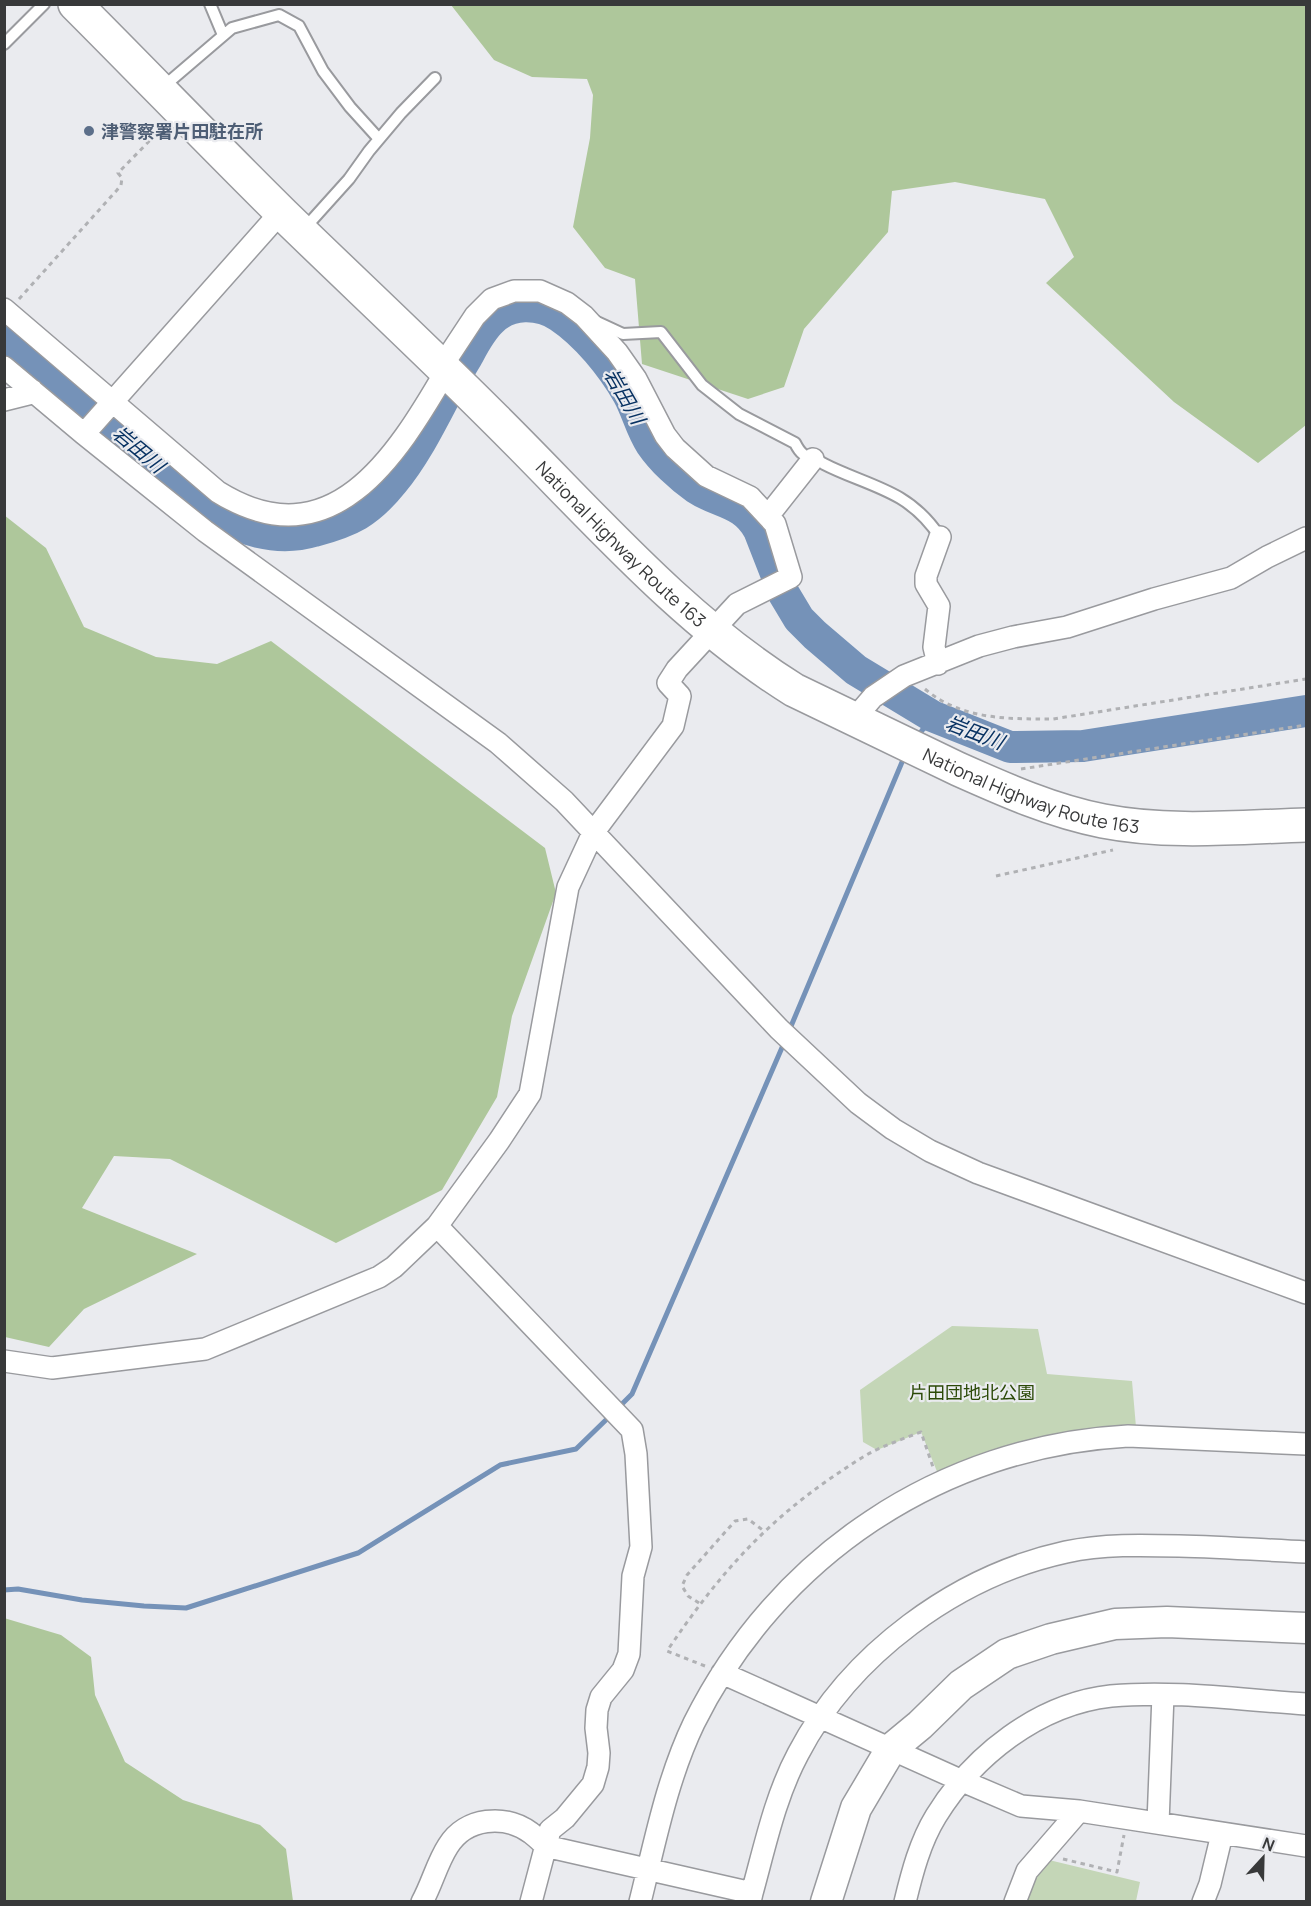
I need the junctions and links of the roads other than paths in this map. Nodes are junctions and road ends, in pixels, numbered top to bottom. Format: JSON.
{"nodes":[{"id":1,"x":44,"y":4,"type":"edge"},
{"id":2,"x":75,"y":4,"type":"edge"},
{"id":3,"x":210,"y":4,"type":"edge"},
{"id":4,"x":223,"y":35,"type":"junction"},
{"id":5,"x":4,"y":44,"type":"edge"},
{"id":6,"x":435,"y":78,"type":"dead end"},
{"id":7,"x":170,"y":99,"type":"junction"},
{"id":8,"x":379,"y":140,"type":"junction"},
{"id":9,"x":291,"y":221,"type":"junction"},
{"id":10,"x":6,"y":310,"type":"edge"},
{"id":11,"x":584,"y":316,"type":"junction"},
{"id":12,"x":4,"y":367,"type":"edge"},
{"id":13,"x":450,"y":375,"type":"junction"},
{"id":14,"x":32,"y":390,"type":"junction"},
{"id":15,"x":4,"y":400,"type":"edge"},
{"id":16,"x":111,"y":404,"type":"junction"},
{"id":17,"x":86,"y":432,"type":"junction"},
{"id":18,"x":813,"y":459,"type":"junction"},
{"id":19,"x":768,"y":516,"type":"junction"},
{"id":20,"x":940,"y":537,"type":"joint"},
{"id":21,"x":1306,"y":538,"type":"edge"},
{"id":22,"x":712,"y":632,"type":"junction"},
{"id":23,"x":938,"y":664,"type":"junction"},
{"id":24,"x":864,"y":708,"type":"junction"},
{"id":25,"x":1306,"y":825,"type":"edge"},
{"id":26,"x":593,"y":833,"type":"junction"},
{"id":27,"x":437,"y":1226,"type":"junction"},
{"id":28,"x":1306,"y":1293,"type":"edge"},
{"id":29,"x":4,"y":1361,"type":"edge"},
{"id":30,"x":1306,"y":1444,"type":"edge"},
{"id":31,"x":1306,"y":1552,"type":"edge"},
{"id":32,"x":1306,"y":1628,"type":"edge"},
{"id":33,"x":722,"y":1673,"type":"junction"},
{"id":34,"x":1163,"y":1695,"type":"junction"},
{"id":35,"x":1306,"y":1704,"type":"edge"},
{"id":36,"x":819,"y":1717,"type":"junction"},
{"id":37,"x":891,"y":1749,"type":"junction"},
{"id":38,"x":960,"y":1780,"type":"junction"},
{"id":39,"x":1079,"y":1811,"type":"junction"},
{"id":40,"x":1158,"y":1824,"type":"junction"},
{"id":41,"x":1222,"y":1834,"type":"junction"},
{"id":42,"x":545,"y":1846,"type":"junction"},
{"id":43,"x":1306,"y":1846,"type":"edge"},
{"id":44,"x":648,"y":1869,"type":"junction"},
{"id":45,"x":751,"y":1897,"type":"edge"},
{"id":46,"x":422,"y":1902,"type":"edge"},
{"id":47,"x":531,"y":1902,"type":"edge"},
{"id":48,"x":640,"y":1902,"type":"edge"},
{"id":49,"x":826,"y":1902,"type":"edge"},
{"id":50,"x":905,"y":1902,"type":"edge"},
{"id":51,"x":1015,"y":1902,"type":"edge"},
{"id":52,"x":1203,"y":1902,"type":"edge"}],
"edges":[{"from":1,"to":5,"type":"lane"},
{"from":2,"to":7,"type":"highway","name":"National Highway Route 163"},
{"from":3,"to":4,"type":"lane"},
{"from":4,"to":7,"type":"lane"},
{"from":4,"to":8,"type":"lane"},
{"from":6,"to":8,"type":"lane"},
{"from":7,"to":9,"type":"highway","name":"National Highway Route 163"},
{"from":8,"to":9,"type":"lane"},
{"from":9,"to":13,"type":"highway","name":"National Highway Route 163"},
{"from":9,"to":16,"type":"street"},
{"from":10,"to":16,"type":"street"},
{"from":11,"to":13,"type":"street"},
{"from":11,"to":18,"type":"lane"},
{"from":11,"to":19,"type":"street"},
{"from":12,"to":14,"type":"street"},
{"from":13,"to":16,"type":"street"},
{"from":13,"to":22,"type":"highway","name":"National Highway Route 163"},
{"from":14,"to":15,"type":"street"},
{"from":14,"to":17,"type":"street"},
{"from":16,"to":17,"type":"street"},
{"from":17,"to":26,"type":"street"},
{"from":18,"to":19,"type":"street"},
{"from":18,"to":20,"type":"lane"},
{"from":19,"to":22,"type":"street"},
{"from":20,"to":23,"type":"street"},
{"from":21,"to":23,"type":"street"},
{"from":22,"to":24,"type":"highway","name":"National Highway Route 163"},
{"from":22,"to":26,"type":"street"},
{"from":23,"to":24,"type":"street"},
{"from":24,"to":25,"type":"highway","name":"National Highway Route 163"},
{"from":26,"to":27,"type":"street"},
{"from":26,"to":28,"type":"street"},
{"from":27,"to":29,"type":"street"},
{"from":27,"to":42,"type":"street"},
{"from":30,"to":33,"type":"street"},
{"from":31,"to":36,"type":"street"},
{"from":32,"to":37,"type":"street"},
{"from":33,"to":36,"type":"street"},
{"from":33,"to":44,"type":"street"},
{"from":34,"to":35,"type":"street"},
{"from":34,"to":38,"type":"street"},
{"from":34,"to":40,"type":"street"},
{"from":36,"to":37,"type":"street"},
{"from":36,"to":45,"type":"street"},
{"from":37,"to":38,"type":"street"},
{"from":37,"to":49,"type":"street"},
{"from":38,"to":39,"type":"street"},
{"from":38,"to":50,"type":"street"},
{"from":39,"to":40,"type":"street"},
{"from":39,"to":51,"type":"street"},
{"from":40,"to":41,"type":"street"},
{"from":41,"to":43,"type":"street"},
{"from":41,"to":52,"type":"street"},
{"from":42,"to":44,"type":"street"},
{"from":42,"to":46,"type":"street"},
{"from":42,"to":47,"type":"street"},
{"from":44,"to":45,"type":"street"},
{"from":44,"to":48,"type":"street"}]}
